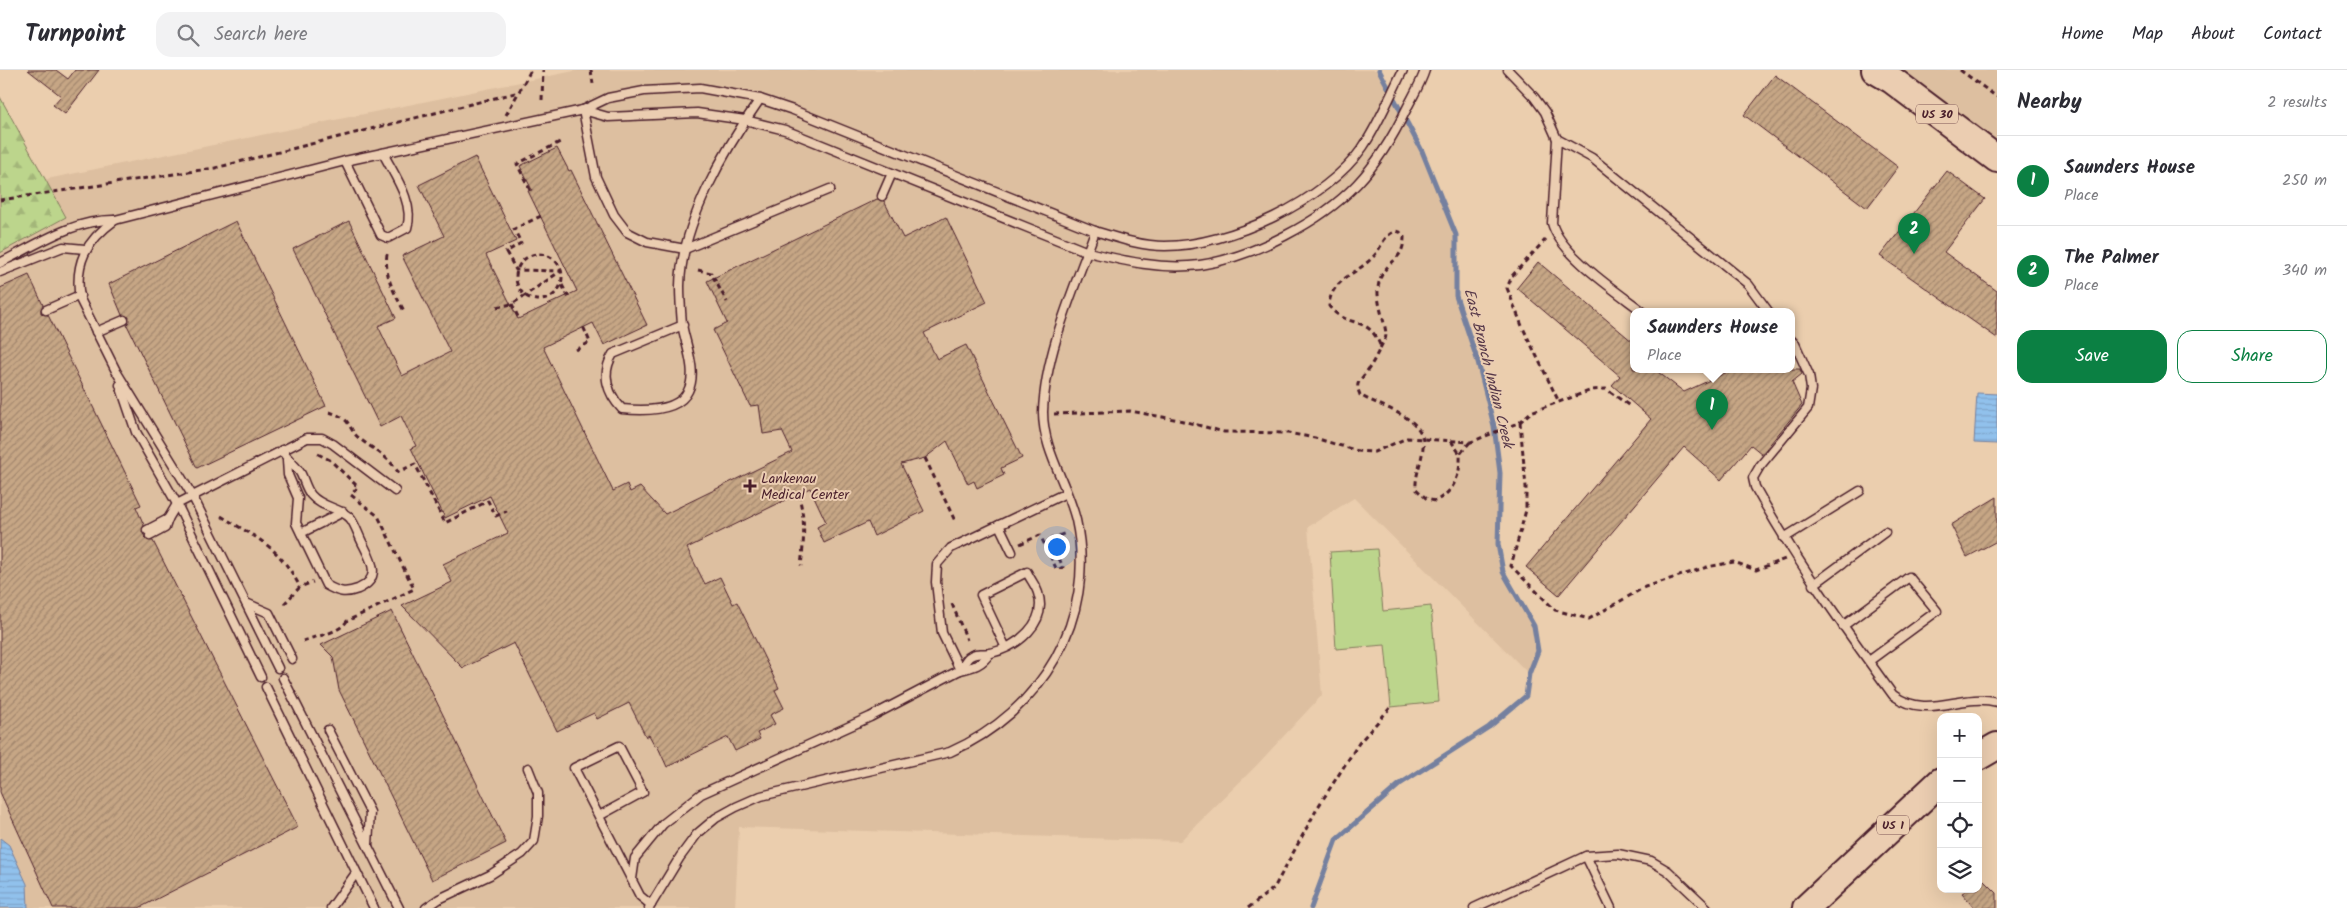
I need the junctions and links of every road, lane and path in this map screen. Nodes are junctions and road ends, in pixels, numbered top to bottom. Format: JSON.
{"nodes":[{"id":1,"x":531,"y":70,"type":"edge"},
{"id":2,"x":543,"y":70,"type":"edge"},
{"id":3,"x":591,"y":70,"type":"edge"},
{"id":4,"x":1403,"y":70,"type":"edge"},
{"id":5,"x":1508,"y":70,"type":"edge"},
{"id":6,"x":1875,"y":70,"type":"edge"},
{"id":7,"x":1960,"y":70,"type":"edge"},
{"id":8,"x":1424,"y":73,"type":"edge"},
{"id":9,"x":593,"y":84,"type":"dead end"},
{"id":10,"x":519,"y":92,"type":"junction"},
{"id":11,"x":1997,"y":97,"type":"edge"},
{"id":12,"x":760,"y":99,"type":"junction"},
{"id":13,"x":542,"y":100,"type":"dead end"},
{"id":14,"x":584,"y":110,"type":"junction"},
{"id":15,"x":745,"y":120,"type":"junction"},
{"id":16,"x":498,"y":129,"type":"junction"},
{"id":17,"x":1557,"y":139,"type":"junction"},
{"id":18,"x":560,"y":142,"type":"dead end"},
{"id":19,"x":383,"y":153,"type":"junction"},
{"id":20,"x":1997,"y":159,"type":"edge"},
{"id":21,"x":345,"y":162,"type":"junction"},
{"id":22,"x":892,"y":173,"type":"junction"},
{"id":23,"x":830,"y":189,"type":"dead end"},
{"id":24,"x":530,"y":190,"type":"dead end"},
{"id":25,"x":882,"y":196,"type":"dead end"},
{"id":26,"x":0,"y":200,"type":"edge"},
{"id":27,"x":541,"y":216,"type":"dead end"},
{"id":28,"x":114,"y":220,"type":"junction"},
{"id":29,"x":1095,"y":231,"type":"junction"},
{"id":30,"x":1554,"y":232,"type":"junction"},
{"id":31,"x":684,"y":249,"type":"junction"},
{"id":32,"x":85,"y":250,"type":"junction"},
{"id":33,"x":1088,"y":252,"type":"junction"},
{"id":34,"x":387,"y":254,"type":"dead end"},
{"id":35,"x":0,"y":263,"type":"edge"},
{"id":36,"x":516,"y":270,"type":"junction"},
{"id":37,"x":698,"y":270,"type":"dead end"},
{"id":38,"x":561,"y":271,"type":"junction"},
{"id":39,"x":0,"y":272,"type":"edge"},
{"id":40,"x":561,"y":284,"type":"junction"},
{"id":41,"x":80,"y":295,"type":"junction"},
{"id":42,"x":524,"y":296,"type":"junction"},
{"id":43,"x":568,"y":298,"type":"dead end"},
{"id":44,"x":726,"y":302,"type":"dead end"},
{"id":45,"x":512,"y":304,"type":"junction"},
{"id":46,"x":497,"y":307,"type":"dead end"},
{"id":47,"x":1638,"y":308,"type":"edge"},
{"id":48,"x":1766,"y":308,"type":"edge"},
{"id":49,"x":46,"y":310,"type":"dead end"},
{"id":50,"x":404,"y":311,"type":"dead end"},
{"id":51,"x":519,"y":319,"type":"dead end"},
{"id":52,"x":124,"y":320,"type":"dead end"},
{"id":53,"x":582,"y":324,"type":"dead end"},
{"id":54,"x":682,"y":325,"type":"junction"},
{"id":55,"x":96,"y":332,"type":"junction"},
{"id":56,"x":1795,"y":343,"type":"edge"},
{"id":57,"x":1380,"y":344,"type":"junction"},
{"id":58,"x":576,"y":350,"type":"dead end"},
{"id":59,"x":116,"y":371,"type":"junction"},
{"id":60,"x":1559,"y":402,"type":"junction"},
{"id":61,"x":1631,"y":407,"type":"dead end"},
{"id":62,"x":329,"y":412,"type":"dead end"},
{"id":63,"x":1043,"y":414,"type":"junction"},
{"id":64,"x":1520,"y":422,"type":"junction"},
{"id":65,"x":1421,"y":438,"type":"junction"},
{"id":66,"x":1451,"y":440,"type":"junction"},
{"id":67,"x":1470,"y":442,"type":"junction"},
{"id":68,"x":282,"y":450,"type":"junction"},
{"id":69,"x":318,"y":454,"type":"dead end"},
{"id":70,"x":1460,"y":454,"type":"junction"},
{"id":71,"x":925,"y":458,"type":"dead end"},
{"id":72,"x":287,"y":460,"type":"junction"},
{"id":73,"x":395,"y":491,"type":"dead end"},
{"id":74,"x":1860,"y":491,"type":"dead end"},
{"id":75,"x":1066,"y":493,"type":"junction"},
{"id":76,"x":798,"y":494,"type":"dead end"},
{"id":77,"x":192,"y":495,"type":"junction"},
{"id":78,"x":351,"y":495,"type":"dead end"},
{"id":79,"x":177,"y":504,"type":"junction"},
{"id":80,"x":343,"y":512,"type":"junction"},
{"id":81,"x":507,"y":512,"type":"dead end"},
{"id":82,"x":221,"y":516,"type":"dead end"},
{"id":83,"x":956,"y":523,"type":"dead end"},
{"id":84,"x":999,"y":525,"type":"junction"},
{"id":85,"x":1885,"y":532,"type":"dead end"},
{"id":86,"x":149,"y":533,"type":"dead end"},
{"id":87,"x":301,"y":533,"type":"junction"},
{"id":88,"x":1066,"y":533,"type":"dead end"},
{"id":89,"x":1784,"y":538,"type":"junction"},
{"id":90,"x":1012,"y":550,"type":"joint"},
{"id":91,"x":1794,"y":555,"type":"junction"},
{"id":92,"x":801,"y":566,"type":"dead end"},
{"id":93,"x":322,"y":578,"type":"junction"},
{"id":94,"x":1813,"y":585,"type":"junction"},
{"id":95,"x":300,"y":587,"type":"junction"},
{"id":96,"x":951,"y":597,"type":"dead end"},
{"id":97,"x":246,"y":603,"type":"junction"},
{"id":98,"x":284,"y":604,"type":"dead end"},
{"id":99,"x":1843,"y":626,"type":"junction"},
{"id":100,"x":967,"y":640,"type":"dead end"},
{"id":101,"x":1005,"y":646,"type":"junction"},
{"id":102,"x":292,"y":659,"type":"dead end"},
{"id":103,"x":1868,"y":661,"type":"junction"},
{"id":104,"x":278,"y":668,"type":"dead end"},
{"id":105,"x":960,"y":670,"type":"junction"},
{"id":106,"x":260,"y":677,"type":"dead end"},
{"id":107,"x":283,"y":678,"type":"dead end"},
{"id":108,"x":266,"y":687,"type":"dead end"},
{"id":109,"x":1997,"y":702,"type":"edge"},
{"id":110,"x":1391,"y":707,"type":"dead end"},
{"id":111,"x":328,"y":730,"type":"dead end"},
{"id":112,"x":1997,"y":746,"type":"edge"},
{"id":113,"x":1982,"y":755,"type":"edge"},
{"id":114,"x":528,"y":768,"type":"dead end"},
{"id":115,"x":1937,"y":785,"type":"edge"},
{"id":116,"x":599,"y":816,"type":"junction"},
{"id":117,"x":368,"y":847,"type":"junction"},
{"id":118,"x":1586,"y":856,"type":"junction"},
{"id":119,"x":356,"y":873,"type":"junction"},
{"id":120,"x":632,"y":879,"type":"junction"},
{"id":121,"x":650,"y":907,"type":"edge"},
{"id":122,"x":331,"y":908,"type":"edge"},
{"id":123,"x":374,"y":908,"type":"edge"},
{"id":124,"x":399,"y":908,"type":"edge"},
{"id":125,"x":426,"y":908,"type":"edge"},
{"id":126,"x":1248,"y":908,"type":"edge"},
{"id":127,"x":1474,"y":908,"type":"edge"},
{"id":128,"x":1611,"y":908,"type":"edge"},
{"id":129,"x":1707,"y":908,"type":"edge"},
{"id":130,"x":1806,"y":908,"type":"edge"}],
"edges":[{"from":1,"to":10,"type":"path"},
{"from":2,"to":13,"type":"path"},
{"from":3,"to":9,"type":"path"},
{"from":4,"to":29,"type":"lane"},
{"from":5,"to":17,"type":"lane"},
{"from":6,"to":20,"type":"highway","number":"US 30"},
{"from":7,"to":11,"type":"path"},
{"from":8,"to":33,"type":"lane"},
{"from":10,"to":16,"type":"path"},
{"from":10,"to":26,"type":"path"},
{"from":12,"to":14,"type":"lane"},
{"from":12,"to":15,"type":"lane"},
{"from":12,"to":29,"type":"lane"},
{"from":14,"to":15,"type":"lane"},
{"from":14,"to":16,"type":"lane"},
{"from":14,"to":31,"type":"lane"},
{"from":15,"to":22,"type":"lane"},
{"from":15,"to":31,"type":"lane"},
{"from":16,"to":19,"type":"lane"},
{"from":17,"to":30,"type":"lane"},
{"from":17,"to":48,"type":"lane"},
{"from":18,"to":24,"type":"path"},
{"from":19,"to":21,"type":"lane"},
{"from":19,"to":21,"type":"lane"},
{"from":21,"to":28,"type":"lane"},
{"from":22,"to":25,"type":"lane"},
{"from":22,"to":33,"type":"lane"},
{"from":23,"to":31,"type":"lane"},
{"from":27,"to":36,"type":"path"},
{"from":28,"to":32,"type":"lane"},
{"from":28,"to":35,"type":"lane"},
{"from":29,"to":33,"type":"lane"},
{"from":30,"to":47,"type":"lane"},
{"from":30,"to":60,"type":"path"},
{"from":31,"to":54,"type":"lane"},
{"from":32,"to":39,"type":"lane"},
{"from":32,"to":41,"type":"lane"},
{"from":33,"to":63,"type":"lane"},
{"from":34,"to":50,"type":"path"},
{"from":36,"to":38,"type":"path"},
{"from":36,"to":38,"type":"path"},
{"from":36,"to":42,"type":"path"},
{"from":37,"to":44,"type":"path"},
{"from":38,"to":40,"type":"path"},
{"from":38,"to":42,"type":"path"},
{"from":40,"to":42,"type":"path"},
{"from":40,"to":43,"type":"path"},
{"from":41,"to":49,"type":"lane"},
{"from":41,"to":55,"type":"lane"},
{"from":42,"to":45,"type":"path"},
{"from":45,"to":46,"type":"path"},
{"from":45,"to":51,"type":"path"},
{"from":52,"to":55,"type":"lane"},
{"from":53,"to":58,"type":"path"},
{"from":54,"to":54,"type":"lane"},
{"from":55,"to":59,"type":"lane"},
{"from":56,"to":89,"type":"lane"},
{"from":57,"to":57,"type":"path"},
{"from":57,"to":65,"type":"path"},
{"from":59,"to":77,"type":"lane"},
{"from":59,"to":79,"type":"lane"},
{"from":60,"to":61,"type":"path"},
{"from":60,"to":64,"type":"path"},
{"from":62,"to":81,"type":"path"},
{"from":63,"to":65,"type":"path"},
{"from":63,"to":75,"type":"lane"},
{"from":64,"to":67,"type":"path"},
{"from":64,"to":91,"type":"path"},
{"from":65,"to":66,"type":"path"},
{"from":65,"to":70,"type":"path"},
{"from":66,"to":67,"type":"path"},
{"from":66,"to":70,"type":"path"},
{"from":67,"to":70,"type":"path"},
{"from":68,"to":72,"type":"lane"},
{"from":68,"to":73,"type":"lane"},
{"from":68,"to":77,"type":"lane"},
{"from":69,"to":78,"type":"path"},
{"from":71,"to":83,"type":"path"},
{"from":72,"to":80,"type":"lane"},
{"from":72,"to":87,"type":"lane"},
{"from":74,"to":89,"type":"lane"},
{"from":75,"to":84,"type":"lane"},
{"from":75,"to":121,"type":"lane"},
{"from":76,"to":92,"type":"path"},
{"from":77,"to":79,"type":"lane"},
{"from":77,"to":97,"type":"lane"},
{"from":79,"to":86,"type":"lane"},
{"from":79,"to":106,"type":"lane"},
{"from":80,"to":87,"type":"lane"},
{"from":80,"to":93,"type":"lane"},
{"from":82,"to":95,"type":"path"},
{"from":84,"to":90,"type":"lane"},
{"from":84,"to":105,"type":"lane"},
{"from":85,"to":94,"type":"lane"},
{"from":87,"to":93,"type":"lane"},
{"from":88,"to":90,"type":"path"},
{"from":89,"to":91,"type":"lane"},
{"from":91,"to":94,"type":"lane"},
{"from":93,"to":95,"type":"path"},
{"from":94,"to":99,"type":"lane"},
{"from":95,"to":98,"type":"path"},
{"from":96,"to":100,"type":"path"},
{"from":97,"to":102,"type":"lane"},
{"from":97,"to":104,"type":"lane"},
{"from":99,"to":103,"type":"lane"},
{"from":99,"to":103,"type":"lane"},
{"from":101,"to":101,"type":"lane"},
{"from":101,"to":105,"type":"lane"},
{"from":103,"to":109,"type":"lane"},
{"from":105,"to":120,"type":"lane"},
{"from":107,"to":117,"type":"lane"},
{"from":108,"to":119,"type":"lane"},
{"from":110,"to":126,"type":"path"},
{"from":111,"to":117,"type":"lane"},
{"from":112,"to":113,"type":"highway"},
{"from":114,"to":125,"type":"lane"},
{"from":115,"to":130,"type":"highway","number":"US 1"},
{"from":116,"to":116,"type":"lane"},
{"from":116,"to":120,"type":"lane"},
{"from":117,"to":124,"type":"lane"},
{"from":118,"to":127,"type":"lane"},
{"from":118,"to":128,"type":"lane"},
{"from":118,"to":129,"type":"lane"},
{"from":119,"to":122,"type":"lane"},
{"from":119,"to":123,"type":"lane"},
{"from":120,"to":121,"type":"lane"}]}
